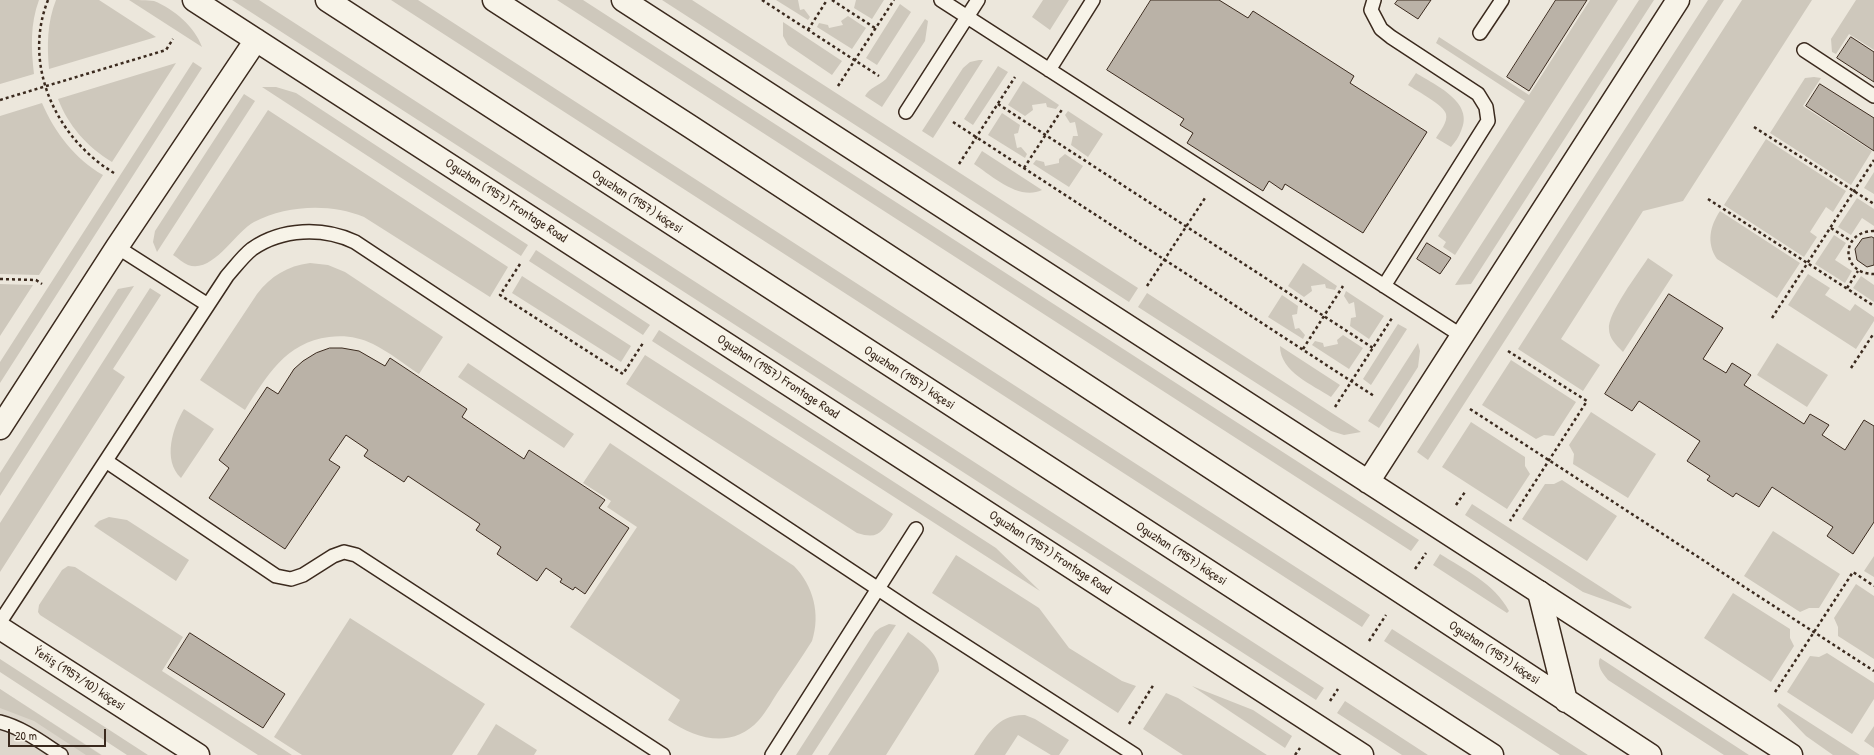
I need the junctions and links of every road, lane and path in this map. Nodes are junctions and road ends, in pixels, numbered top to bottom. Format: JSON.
{"nodes":[{"id":1,"x":48,"y":0,"type":"edge"},
{"id":2,"x":194,"y":0,"type":"edge"},
{"id":3,"x":327,"y":0,"type":"edge"},
{"id":4,"x":494,"y":0,"type":"edge"},
{"id":5,"x":623,"y":0,"type":"edge"},
{"id":6,"x":762,"y":0,"type":"edge"},
{"id":7,"x":828,"y":0,"type":"edge"},
{"id":8,"x":832,"y":0,"type":"edge"},
{"id":9,"x":894,"y":0,"type":"edge"},
{"id":10,"x":941,"y":0,"type":"edge"},
{"id":11,"x":978,"y":0,"type":"edge"},
{"id":12,"x":1093,"y":0,"type":"edge"},
{"id":13,"x":1374,"y":0,"type":"edge"},
{"id":14,"x":1502,"y":0,"type":"edge"},
{"id":15,"x":1678,"y":0,"type":"edge"},
{"id":16,"x":967,"y":17,"type":"junction"},
{"id":17,"x":875,"y":28,"type":"junction"},
{"id":18,"x":808,"y":30,"type":"junction"},
{"id":19,"x":1480,"y":33,"type":"dead end"},
{"id":20,"x":173,"y":39,"type":"dead end"},
{"id":21,"x":256,"y":40,"type":"junction"},
{"id":22,"x":1804,"y":50,"type":"dead end"},
{"id":23,"x":855,"y":60,"type":"junction"},
{"id":24,"x":1049,"y":70,"type":"junction"},
{"id":25,"x":879,"y":76,"type":"dead end"},
{"id":26,"x":1015,"y":77,"type":"dead end"},
{"id":27,"x":46,"y":86,"type":"junction"},
{"id":28,"x":838,"y":86,"type":"dead end"},
{"id":29,"x":1874,"y":96,"type":"edge"},
{"id":30,"x":0,"y":100,"type":"edge"},
{"id":31,"x":998,"y":104,"type":"junction"},
{"id":32,"x":1063,"y":108,"type":"dead end"},
{"id":33,"x":906,"y":112,"type":"dead end"},
{"id":34,"x":953,"y":122,"type":"dead end"},
{"id":35,"x":1754,"y":127,"type":"dead end"},
{"id":36,"x":1046,"y":136,"type":"junction"},
{"id":37,"x":976,"y":137,"type":"junction"},
{"id":38,"x":1874,"y":160,"type":"edge"},
{"id":39,"x":959,"y":164,"type":"dead end"},
{"id":40,"x":1024,"y":168,"type":"junction"},
{"id":41,"x":114,"y":172,"type":"dead end"},
{"id":42,"x":1218,"y":178,"type":"junction"},
{"id":43,"x":1854,"y":191,"type":"junction"},
{"id":44,"x":1708,"y":199,"type":"dead end"},
{"id":45,"x":1874,"y":204,"type":"edge"},
{"id":46,"x":1186,"y":226,"type":"junction"},
{"id":47,"x":1831,"y":228,"type":"junction"},
{"id":48,"x":1874,"y":231,"type":"edge"},
{"id":49,"x":1851,"y":241,"type":"junction"},
{"id":50,"x":118,"y":247,"type":"junction"},
{"id":51,"x":1164,"y":259,"type":"junction"},
{"id":52,"x":1808,"y":263,"type":"junction"},
{"id":53,"x":520,"y":264,"type":"dead end"},
{"id":54,"x":1858,"y":271,"type":"junction"},
{"id":55,"x":1874,"y":274,"type":"edge"},
{"id":56,"x":0,"y":279,"type":"edge"},
{"id":57,"x":42,"y":284,"type":"dead end"},
{"id":58,"x":1147,"y":286,"type":"dead end"},
{"id":59,"x":1384,"y":286,"type":"junction"},
{"id":60,"x":1847,"y":288,"type":"junction"},
{"id":61,"x":1342,"y":289,"type":"dead end"},
{"id":62,"x":208,"y":305,"type":"junction"},
{"id":63,"x":1874,"y":306,"type":"edge"},
{"id":64,"x":1324,"y":316,"type":"junction"},
{"id":65,"x":1772,"y":318,"type":"dead end"},
{"id":66,"x":1391,"y":320,"type":"dead end"},
{"id":67,"x":1874,"y":333,"type":"edge"},
{"id":68,"x":1462,"y":336,"type":"junction"},
{"id":69,"x":643,"y":343,"type":"dead end"},
{"id":70,"x":1373,"y":348,"type":"junction"},
{"id":71,"x":1303,"y":349,"type":"junction"},
{"id":72,"x":1508,"y":351,"type":"dead end"},
{"id":73,"x":1851,"y":368,"type":"dead end"},
{"id":74,"x":1352,"y":382,"type":"junction"},
{"id":75,"x":1374,"y":396,"type":"dead end"},
{"id":76,"x":1335,"y":407,"type":"dead end"},
{"id":77,"x":1470,"y":409,"type":"dead end"},
{"id":78,"x":0,"y":428,"type":"edge"},
{"id":79,"x":1549,"y":460,"type":"junction"},
{"id":80,"x":106,"y":461,"type":"junction"},
{"id":81,"x":1368,"y":482,"type":"junction"},
{"id":82,"x":1465,"y":492,"type":"dead end"},
{"id":83,"x":1510,"y":521,"type":"dead end"},
{"id":84,"x":916,"y":529,"type":"dead end"},
{"id":85,"x":1441,"y":529,"type":"junction"},
{"id":86,"x":1874,"y":586,"type":"edge"},
{"id":87,"x":877,"y":588,"type":"junction"},
{"id":88,"x":1400,"y":592,"type":"junction"},
{"id":89,"x":1539,"y":592,"type":"junction"},
{"id":90,"x":0,"y":622,"type":"edge"},
{"id":91,"x":0,"y":628,"type":"edge"},
{"id":92,"x":1814,"y":632,"type":"junction"},
{"id":93,"x":1353,"y":665,"type":"junction"},
{"id":94,"x":1874,"y":671,"type":"edge"},
{"id":95,"x":1154,"y":684,"type":"dead end"},
{"id":96,"x":1775,"y":692,"type":"dead end"},
{"id":97,"x":1566,"y":701,"type":"junction"},
{"id":98,"x":0,"y":722,"type":"edge"},
{"id":99,"x":1315,"y":725,"type":"junction"},
{"id":100,"x":1116,"y":743,"type":"junction"},
{"id":101,"x":61,"y":755,"type":"edge"},
{"id":102,"x":198,"y":755,"type":"edge"},
{"id":103,"x":663,"y":755,"type":"edge"},
{"id":104,"x":772,"y":755,"type":"edge"},
{"id":105,"x":1135,"y":755,"type":"edge"},
{"id":106,"x":1295,"y":755,"type":"edge"},
{"id":107,"x":1362,"y":755,"type":"edge"},
{"id":108,"x":1492,"y":755,"type":"edge"},
{"id":109,"x":1650,"y":755,"type":"edge"},
{"id":110,"x":1791,"y":755,"type":"edge"}],
"edges":[{"from":1,"to":27,"type":"path"},
{"from":2,"to":21,"type":"street","name":"Oguzhan (1957) Frontage Road"},
{"from":3,"to":93,"type":"street","name":"Oguzhan (1957) köçesi"},
{"from":4,"to":88,"type":"street","name":"Oguzhan (1957) köçesi"},
{"from":5,"to":81,"type":"street"},
{"from":6,"to":18,"type":"path"},
{"from":7,"to":18,"type":"path"},
{"from":8,"to":17,"type":"path"},
{"from":9,"to":17,"type":"path"},
{"from":10,"to":16,"type":"lane"},
{"from":11,"to":16,"type":"lane"},
{"from":12,"to":24,"type":"lane"},
{"from":13,"to":59,"type":"lane"},
{"from":14,"to":19,"type":"lane"},
{"from":15,"to":68,"type":"street"},
{"from":16,"to":24,"type":"lane"},
{"from":16,"to":33,"type":"lane"},
{"from":17,"to":23,"type":"path"},
{"from":18,"to":23,"type":"path"},
{"from":20,"to":27,"type":"path"},
{"from":21,"to":50,"type":"street"},
{"from":21,"to":99,"type":"street","name":"Oguzhan (1957) Frontage Road"},
{"from":22,"to":29,"type":"lane"},
{"from":23,"to":25,"type":"path"},
{"from":23,"to":28,"type":"path"},
{"from":24,"to":42,"type":"lane"},
{"from":26,"to":31,"type":"path"},
{"from":27,"to":30,"type":"path"},
{"from":27,"to":41,"type":"path"},
{"from":31,"to":36,"type":"path"},
{"from":31,"to":37,"type":"path"},
{"from":32,"to":36,"type":"path"},
{"from":34,"to":37,"type":"path"},
{"from":35,"to":43,"type":"path"},
{"from":36,"to":40,"type":"path"},
{"from":36,"to":46,"type":"path"},
{"from":37,"to":39,"type":"path"},
{"from":37,"to":40,"type":"path"},
{"from":38,"to":43,"type":"path"},
{"from":40,"to":51,"type":"path"},
{"from":42,"to":46,"type":"path"},
{"from":42,"to":59,"type":"lane"},
{"from":43,"to":45,"type":"path"},
{"from":43,"to":47,"type":"path"},
{"from":44,"to":52,"type":"path"},
{"from":46,"to":51,"type":"path"},
{"from":46,"to":64,"type":"path"},
{"from":47,"to":49,"type":"path"},
{"from":47,"to":52,"type":"path"},
{"from":48,"to":49,"type":"path"},
{"from":49,"to":54,"type":"path"},
{"from":50,"to":62,"type":"lane"},
{"from":50,"to":78,"type":"street"},
{"from":51,"to":58,"type":"path"},
{"from":51,"to":71,"type":"path"},
{"from":52,"to":60,"type":"path"},
{"from":52,"to":65,"type":"path"},
{"from":53,"to":69,"type":"path"},
{"from":54,"to":55,"type":"path"},
{"from":54,"to":60,"type":"path"},
{"from":56,"to":57,"type":"path"},
{"from":59,"to":68,"type":"lane"},
{"from":60,"to":63,"type":"path"},
{"from":61,"to":64,"type":"path"},
{"from":62,"to":80,"type":"lane"},
{"from":62,"to":87,"type":"lane"},
{"from":64,"to":70,"type":"path"},
{"from":64,"to":71,"type":"path"},
{"from":66,"to":70,"type":"path"},
{"from":67,"to":73,"type":"path"},
{"from":68,"to":81,"type":"street"},
{"from":70,"to":74,"type":"path"},
{"from":71,"to":74,"type":"path"},
{"from":72,"to":79,"type":"path"},
{"from":74,"to":75,"type":"path"},
{"from":74,"to":76,"type":"path"},
{"from":77,"to":79,"type":"path"},
{"from":79,"to":83,"type":"path"},
{"from":79,"to":92,"type":"path"},
{"from":80,"to":90,"type":"lane"},
{"from":80,"to":103,"type":"lane"},
{"from":81,"to":85,"type":"street"},
{"from":82,"to":85,"type":"path"},
{"from":84,"to":87,"type":"lane"},
{"from":85,"to":88,"type":"path"},
{"from":85,"to":89,"type":"street"},
{"from":86,"to":92,"type":"path"},
{"from":87,"to":100,"type":"lane"},
{"from":87,"to":104,"type":"lane"},
{"from":88,"to":93,"type":"path"},
{"from":88,"to":97,"type":"street","name":"Oguzhan (1957) köçesi"},
{"from":89,"to":97,"type":"street"},
{"from":89,"to":110,"type":"street"},
{"from":91,"to":102,"type":"street","name":"Ýeňiş (1957/10) köçesi"},
{"from":92,"to":94,"type":"path"},
{"from":92,"to":96,"type":"path"},
{"from":93,"to":99,"type":"path"},
{"from":93,"to":108,"type":"street","name":"Oguzhan (1957) köçesi"},
{"from":95,"to":100,"type":"path"},
{"from":97,"to":109,"type":"street","name":"Oguzhan (1957) köçesi"},
{"from":98,"to":101,"type":"lane"},
{"from":99,"to":106,"type":"path"},
{"from":99,"to":107,"type":"street","name":"Oguzhan (1957) Frontage Road"},
{"from":100,"to":105,"type":"lane"}]}
